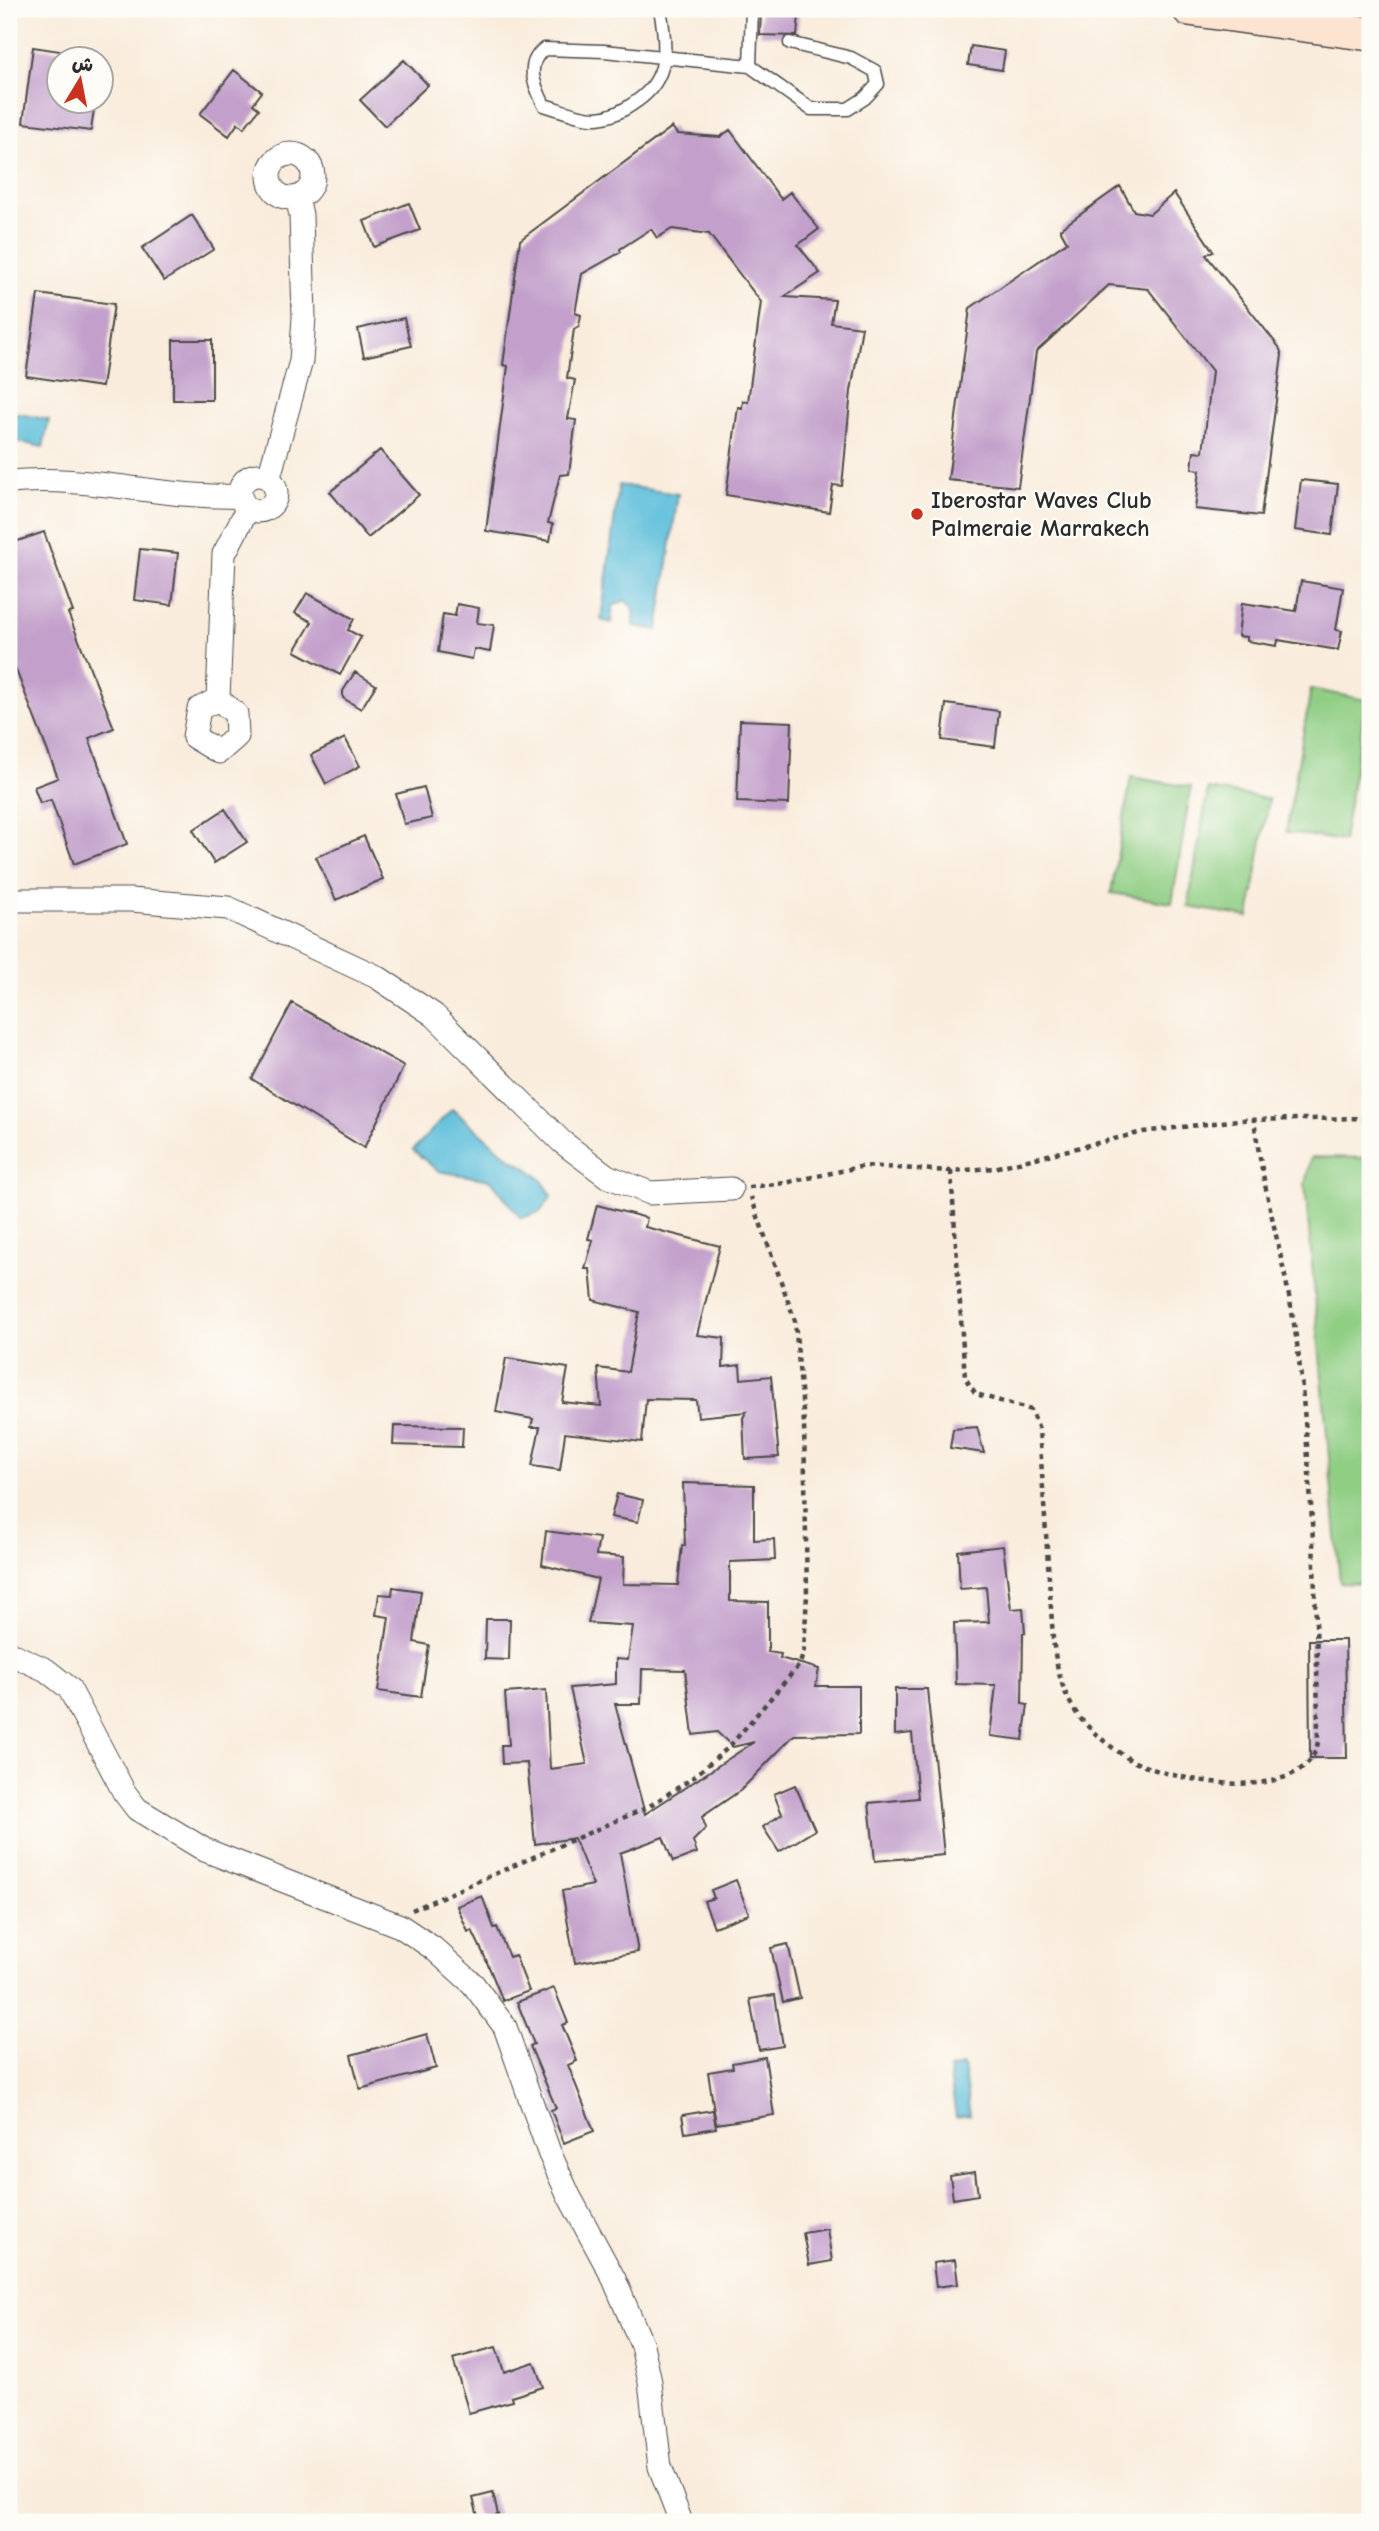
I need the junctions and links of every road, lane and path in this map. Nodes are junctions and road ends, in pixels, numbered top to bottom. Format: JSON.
{"nodes":[{"id":1,"x":660,"y":9,"type":"edge"},
{"id":2,"x":751,"y":9,"type":"edge"},
{"id":3,"x":1189,"y":9,"type":"edge"},
{"id":4,"x":1370,"y":34,"type":"edge"},
{"id":5,"x":790,"y":43,"type":"dead end"},
{"id":6,"x":665,"y":59,"type":"junction"},
{"id":7,"x":750,"y":66,"type":"junction"},
{"id":8,"x":297,"y":197,"type":"dead end"},
{"id":9,"x":269,"y":477,"type":"junction"},
{"id":10,"x":9,"y":482,"type":"edge"},
{"id":11,"x":244,"y":502,"type":"junction"},
{"id":12,"x":218,"y":699,"type":"dead end"},
{"id":13,"x":9,"y":900,"type":"edge"},
{"id":14,"x":1370,"y":1118,"type":"edge"},
{"id":15,"x":1254,"y":1119,"type":"junction"},
{"id":16,"x":951,"y":1171,"type":"junction"},
{"id":17,"x":739,"y":1188,"type":"junction"},
{"id":18,"x":9,"y":1653,"type":"edge"},
{"id":19,"x":386,"y":1921,"type":"junction"},
{"id":20,"x":681,"y":2522,"type":"edge"}],
"edges":[{"from":1,"to":6,"type":"lane"},
{"from":2,"to":7,"type":"lane"},
{"from":3,"to":4,"type":"street"},
{"from":5,"to":7,"type":"lane"},
{"from":6,"to":6,"type":"lane"},
{"from":6,"to":7,"type":"lane"},
{"from":8,"to":9,"type":"street"},
{"from":9,"to":11,"type":"street"},
{"from":9,"to":11,"type":"street"},
{"from":10,"to":11,"type":"street"},
{"from":11,"to":12,"type":"street"},
{"from":13,"to":17,"type":"street"},
{"from":14,"to":15,"type":"path"},
{"from":15,"to":16,"type":"path"},
{"from":15,"to":16,"type":"path"},
{"from":16,"to":17,"type":"path"},
{"from":17,"to":19,"type":"path"},
{"from":18,"to":19,"type":"street"},
{"from":19,"to":20,"type":"street"}]}
